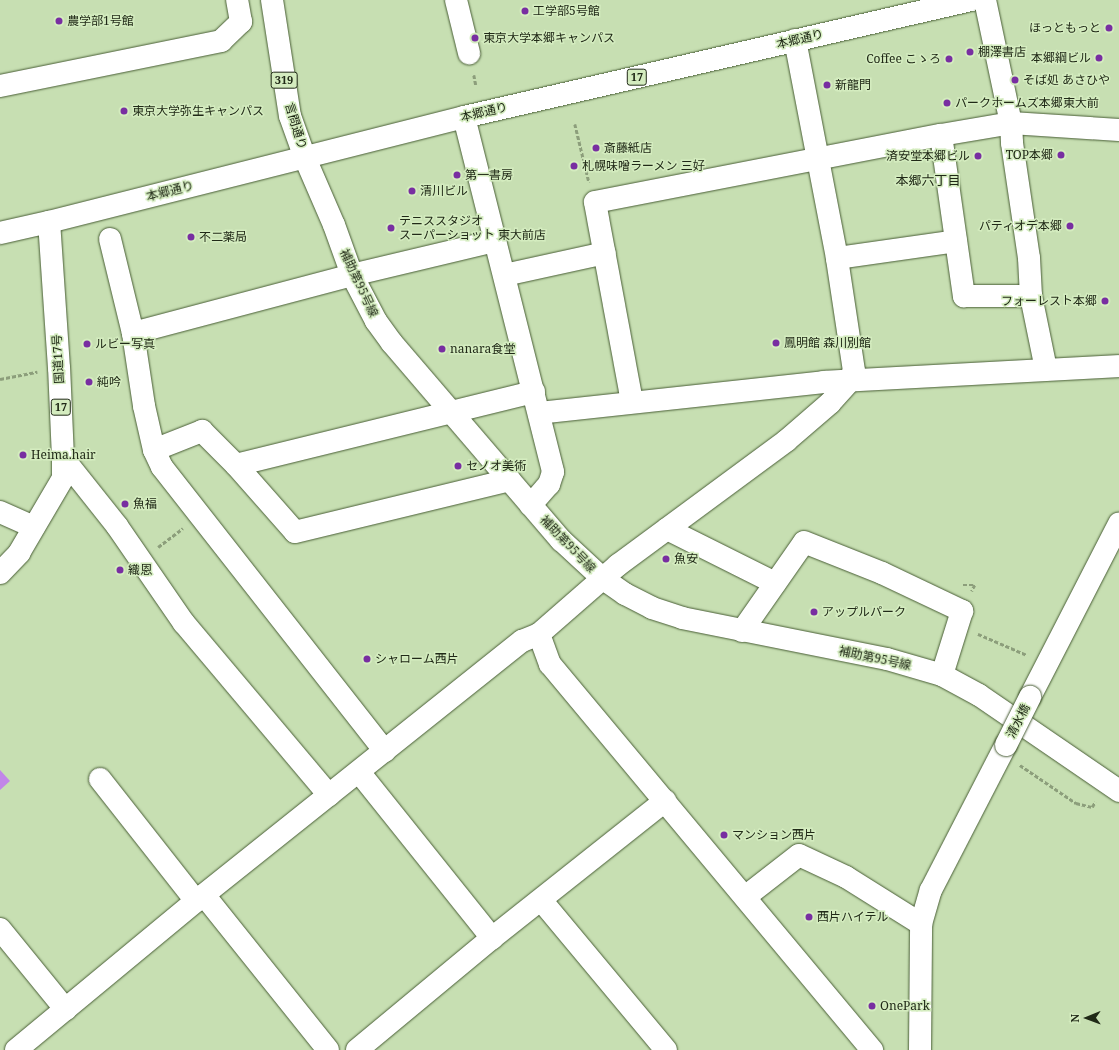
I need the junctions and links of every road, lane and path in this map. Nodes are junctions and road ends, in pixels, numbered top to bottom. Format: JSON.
{"nodes":[{"id":1,"x":237,"y":0,"type":"edge"},
{"id":2,"x":272,"y":0,"type":"edge"},
{"id":3,"x":456,"y":0,"type":"edge"},
{"id":4,"x":971,"y":0,"type":"edge"},
{"id":5,"x":985,"y":0,"type":"edge"},
{"id":6,"x":795,"y":40,"type":"junction"},
{"id":7,"x":469,"y":53,"type":"dead end"},
{"id":8,"x":0,"y":86,"type":"edge"},
{"id":9,"x":464,"y":117,"type":"junction"},
{"id":10,"x":1011,"y":123,"type":"junction"},
{"id":11,"x":575,"y":124,"type":"dead end"},
{"id":12,"x":1119,"y":130,"type":"edge"},
{"id":13,"x":941,"y":135,"type":"junction"},
{"id":14,"x":305,"y":158,"type":"junction"},
{"id":15,"x":818,"y":158,"type":"junction"},
{"id":16,"x":595,"y":202,"type":"junction"},
{"id":17,"x":49,"y":222,"type":"junction"},
{"id":18,"x":0,"y":234,"type":"edge"},
{"id":19,"x":110,"y":239,"type":"dead end"},
{"id":20,"x":496,"y":241,"type":"junction"},
{"id":21,"x":956,"y":241,"type":"junction"},
{"id":22,"x":605,"y":253,"type":"junction"},
{"id":23,"x":837,"y":258,"type":"junction"},
{"id":24,"x":352,"y":275,"type":"junction"},
{"id":25,"x":505,"y":275,"type":"junction"},
{"id":26,"x":1031,"y":296,"type":"junction"},
{"id":27,"x":133,"y":333,"type":"junction"},
{"id":28,"x":1119,"y":366,"type":"edge"},
{"id":29,"x":59,"y":368,"type":"junction"},
{"id":30,"x":1046,"y":369,"type":"junction"},
{"id":31,"x":0,"y":379,"type":"edge"},
{"id":32,"x":846,"y":382,"type":"junction"},
{"id":33,"x":536,"y":402,"type":"junction"},
{"id":34,"x":632,"y":402,"type":"junction"},
{"id":35,"x":452,"y":411,"type":"junction"},
{"id":36,"x":154,"y":450,"type":"junction"},
{"id":37,"x":63,"y":458,"type":"junction"},
{"id":38,"x":236,"y":465,"type":"junction"},
{"id":39,"x":510,"y":480,"type":"junction"},
{"id":40,"x":531,"y":505,"type":"junction"},
{"id":41,"x":0,"y":512,"type":"edge"},
{"id":42,"x":199,"y":516,"type":"junction"},
{"id":43,"x":1119,"y":524,"type":"edge"},
{"id":44,"x":34,"y":527,"type":"junction"},
{"id":45,"x":667,"y":529,"type":"junction"},
{"id":46,"x":1112,"y":556,"type":"edge"},
{"id":47,"x":140,"y":561,"type":"junction"},
{"id":48,"x":0,"y":573,"type":"edge"},
{"id":49,"x":602,"y":578,"type":"junction"},
{"id":50,"x":775,"y":583,"type":"junction"},
{"id":51,"x":742,"y":631,"type":"junction"},
{"id":52,"x":539,"y":634,"type":"junction"},
{"id":53,"x":990,"y":639,"type":"dead end"},
{"id":54,"x":1047,"y":665,"type":"junction"},
{"id":55,"x":942,"y":675,"type":"junction"},
{"id":56,"x":1004,"y":749,"type":"junction"},
{"id":57,"x":385,"y":751,"type":"junction"},
{"id":58,"x":359,"y":772,"type":"junction"},
{"id":59,"x":100,"y":779,"type":"dead end"},
{"id":60,"x":1119,"y":791,"type":"edge"},
{"id":61,"x":329,"y":795,"type":"junction"},
{"id":62,"x":665,"y":801,"type":"junction"},
{"id":63,"x":1076,"y":803,"type":"dead end"},
{"id":64,"x":745,"y":897,"type":"junction"},
{"id":65,"x":200,"y":898,"type":"junction"},
{"id":66,"x":541,"y":900,"type":"junction"},
{"id":67,"x":921,"y":924,"type":"junction"},
{"id":68,"x":0,"y":929,"type":"edge"},
{"id":69,"x":492,"y":938,"type":"junction"},
{"id":70,"x":66,"y":1010,"type":"junction"},
{"id":71,"x":16,"y":1050,"type":"edge"},
{"id":72,"x":328,"y":1050,"type":"edge"},
{"id":73,"x":357,"y":1050,"type":"edge"},
{"id":74,"x":666,"y":1050,"type":"edge"},
{"id":75,"x":872,"y":1050,"type":"edge"},
{"id":76,"x":920,"y":1050,"type":"edge"}],
"edges":[{"from":1,"to":8,"type":"main road"},
{"from":2,"to":14,"type":"main road","name":"言問通り","number":"319"},
{"from":3,"to":7,"type":"main road"},
{"from":4,"to":6,"type":"main road","name":"本郷通り","number":"17"},
{"from":5,"to":10,"type":"main road"},
{"from":6,"to":9,"type":"main road","name":"本郷通り","number":"17"},
{"from":6,"to":15,"type":"main road"},
{"from":9,"to":14,"type":"main road","name":"本郷通り","number":"17"},
{"from":9,"to":20,"type":"main road"},
{"from":10,"to":12,"type":"main road"},
{"from":10,"to":13,"type":"main road"},
{"from":10,"to":26,"type":"main road"},
{"from":11,"to":16,"type":"path"},
{"from":13,"to":15,"type":"main road"},
{"from":13,"to":21,"type":"main road"},
{"from":14,"to":17,"type":"main road","name":"本郷通り","number":"17"},
{"from":14,"to":24,"type":"main road","name":"補助第95号線"},
{"from":15,"to":16,"type":"main road"},
{"from":15,"to":23,"type":"main road"},
{"from":16,"to":22,"type":"main road"},
{"from":17,"to":18,"type":"main road","name":"本郷通り"},
{"from":17,"to":29,"type":"main road","name":"国道17号","number":"17"},
{"from":19,"to":27,"type":"main road"},
{"from":20,"to":24,"type":"main road"},
{"from":20,"to":25,"type":"main road"},
{"from":21,"to":23,"type":"main road"},
{"from":21,"to":26,"type":"main road"},
{"from":22,"to":25,"type":"main road"},
{"from":22,"to":34,"type":"main road"},
{"from":23,"to":32,"type":"main road"},
{"from":24,"to":27,"type":"main road"},
{"from":24,"to":35,"type":"main road","name":"補助第95号線"},
{"from":25,"to":33,"type":"main road"},
{"from":26,"to":30,"type":"main road"},
{"from":27,"to":36,"type":"main road"},
{"from":28,"to":30,"type":"main road"},
{"from":29,"to":31,"type":"path"},
{"from":29,"to":37,"type":"main road","name":"国道17号","number":"17"},
{"from":30,"to":32,"type":"main road"},
{"from":32,"to":34,"type":"main road"},
{"from":32,"to":45,"type":"main road"},
{"from":33,"to":34,"type":"main road"},
{"from":33,"to":35,"type":"main road"},
{"from":33,"to":40,"type":"main road"},
{"from":35,"to":38,"type":"main road"},
{"from":35,"to":39,"type":"main road","name":"補助第95号線"},
{"from":36,"to":38,"type":"main road"},
{"from":36,"to":42,"type":"main road"},
{"from":37,"to":44,"type":"main road","name":"国道17号","number":"17"},
{"from":37,"to":47,"type":"main road"},
{"from":38,"to":39,"type":"main road"},
{"from":39,"to":40,"type":"main road","name":"補助第95号線"},
{"from":40,"to":49,"type":"main road","name":"補助第95号線"},
{"from":41,"to":44,"type":"main road"},
{"from":42,"to":47,"type":"path"},
{"from":42,"to":57,"type":"main road"},
{"from":43,"to":46,"type":"main road","name":"清水橋"},
{"from":44,"to":48,"type":"main road","name":"国道17号","number":"17"},
{"from":45,"to":49,"type":"main road"},
{"from":45,"to":50,"type":"main road"},
{"from":46,"to":54,"type":"main road","name":"清水橋"},
{"from":47,"to":61,"type":"main road"},
{"from":49,"to":51,"type":"main road","name":"補助第95号線"},
{"from":49,"to":52,"type":"main road"},
{"from":50,"to":51,"type":"main road"},
{"from":50,"to":55,"type":"main road"},
{"from":51,"to":55,"type":"main road","name":"補助第95号線"},
{"from":52,"to":57,"type":"main road"},
{"from":52,"to":62,"type":"main road"},
{"from":53,"to":54,"type":"path"},
{"from":54,"to":56,"type":"main road","name":"清水橋","bridge":true},
{"from":55,"to":60,"type":"main road","name":"補助第95号線"},
{"from":56,"to":63,"type":"path"},
{"from":56,"to":67,"type":"main road","name":"清水橋"},
{"from":57,"to":58,"type":"main road"},
{"from":58,"to":61,"type":"main road"},
{"from":58,"to":69,"type":"main road"},
{"from":59,"to":65,"type":"main road"},
{"from":61,"to":65,"type":"main road"},
{"from":62,"to":64,"type":"main road"},
{"from":62,"to":66,"type":"main road"},
{"from":64,"to":67,"type":"main road"},
{"from":64,"to":75,"type":"main road"},
{"from":65,"to":70,"type":"main road"},
{"from":65,"to":72,"type":"main road"},
{"from":66,"to":69,"type":"main road"},
{"from":66,"to":74,"type":"main road"},
{"from":67,"to":76,"type":"main road","name":"清水橋"},
{"from":68,"to":70,"type":"main road"},
{"from":69,"to":73,"type":"main road"},
{"from":70,"to":71,"type":"main road"}]}
